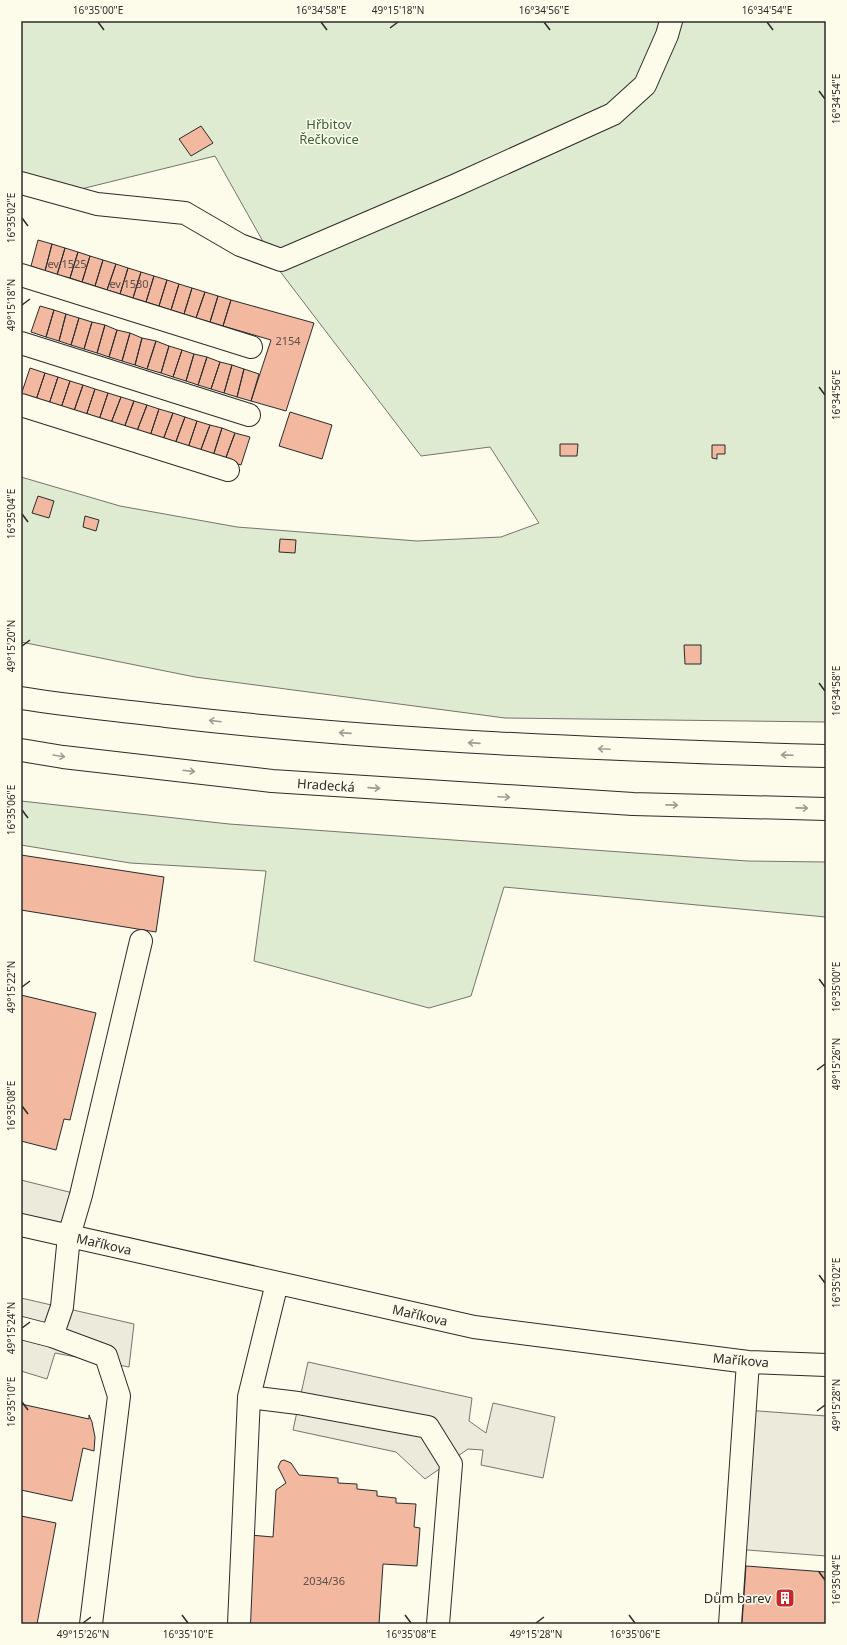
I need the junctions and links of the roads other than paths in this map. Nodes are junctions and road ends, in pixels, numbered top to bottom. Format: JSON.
{"nodes":[{"id":1,"x":671,"y":21,"type":"edge"},
{"id":2,"x":21,"y":183,"type":"edge"},
{"id":3,"x":21,"y":275,"type":"edge"},
{"id":4,"x":21,"y":343,"type":"edge"},
{"id":5,"x":251,"y":347,"type":"dead end"},
{"id":6,"x":21,"y":405,"type":"edge"},
{"id":7,"x":249,"y":415,"type":"dead end"},
{"id":8,"x":228,"y":470,"type":"dead end"},
{"id":9,"x":21,"y":698,"type":"edge"},
{"id":10,"x":21,"y":750,"type":"edge"},
{"id":11,"x":826,"y":756,"type":"edge"},
{"id":12,"x":826,"y":809,"type":"edge"},
{"id":13,"x":141,"y":941,"type":"dead end"},
{"id":14,"x":21,"y":1225,"type":"edge"},
{"id":15,"x":69,"y":1236,"type":"junction"},
{"id":16,"x":277,"y":1283,"type":"junction"},
{"id":17,"x":21,"y":1328,"type":"edge"},
{"id":18,"x":52,"y":1336,"type":"junction"},
{"id":19,"x":748,"y":1362,"type":"junction"},
{"id":20,"x":826,"y":1365,"type":"edge"},
{"id":21,"x":249,"y":1397,"type":"junction"},
{"id":22,"x":91,"y":1624,"type":"edge"},
{"id":23,"x":239,"y":1624,"type":"edge"},
{"id":24,"x":438,"y":1624,"type":"edge"},
{"id":25,"x":730,"y":1624,"type":"edge"}],
"edges":[{"from":1,"to":2,"type":"main road"},
{"from":3,"to":5,"type":"main road"},
{"from":4,"to":7,"type":"main road"},
{"from":6,"to":8,"type":"main road"},
{"from":11,"to":9,"type":"main road","one_way":true},
{"from":10,"to":12,"type":"main road","name":"Hradecká","one_way":true},
{"from":13,"to":15,"type":"main road"},
{"from":14,"to":15,"type":"main road","name":"Maříkova"},
{"from":15,"to":16,"type":"main road","name":"Maříkova"},
{"from":15,"to":18,"type":"main road"},
{"from":16,"to":19,"type":"main road","name":"Maříkova"},
{"from":16,"to":21,"type":"main road"},
{"from":17,"to":18,"type":"main road"},
{"from":18,"to":22,"type":"main road"},
{"from":19,"to":20,"type":"main road","name":"Maříkova"},
{"from":19,"to":25,"type":"main road"},
{"from":21,"to":23,"type":"main road"},
{"from":21,"to":24,"type":"main road"}]}
